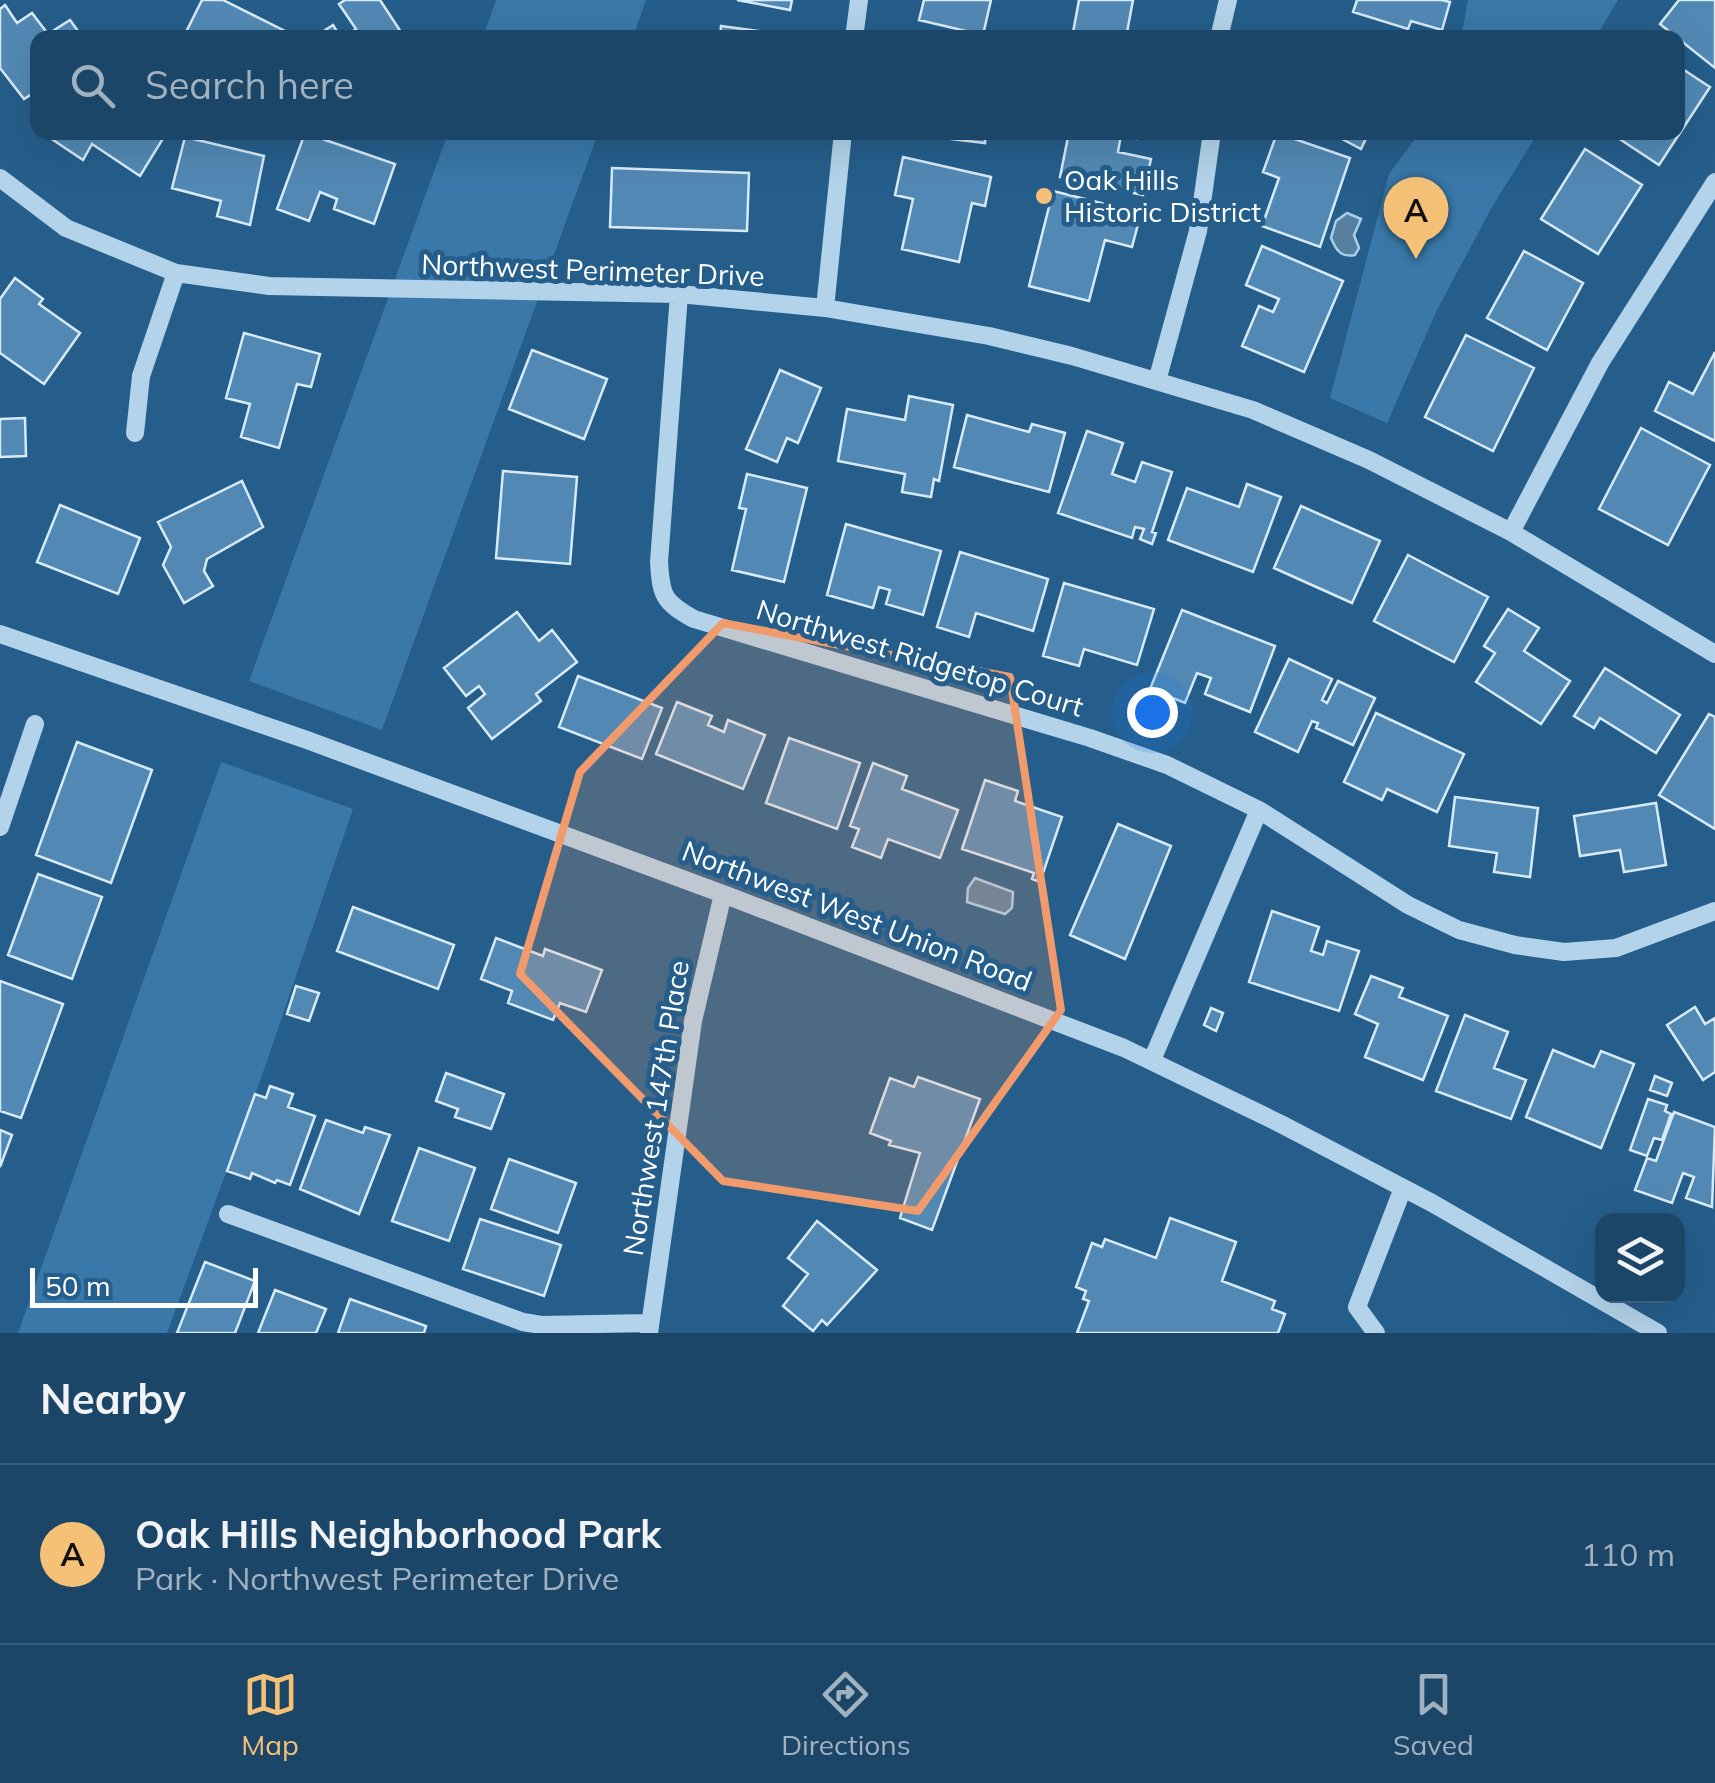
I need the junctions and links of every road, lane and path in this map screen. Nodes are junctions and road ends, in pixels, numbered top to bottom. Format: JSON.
{"nodes":[{"id":1,"x":859,"y":0,"type":"edge"},
{"id":2,"x":1228,"y":0,"type":"edge"},
{"id":3,"x":855,"y":30,"type":"edge"},
{"id":4,"x":1222,"y":30,"type":"edge"},
{"id":5,"x":842,"y":140,"type":"edge"},
{"id":6,"x":1211,"y":140,"type":"edge"},
{"id":7,"x":0,"y":178,"type":"edge"},
{"id":8,"x":1715,"y":182,"type":"edge"},
{"id":9,"x":176,"y":273,"type":"junction"},
{"id":10,"x":679,"y":294,"type":"junction"},
{"id":11,"x":825,"y":308,"type":"junction"},
{"id":12,"x":1157,"y":381,"type":"junction"},
{"id":13,"x":134,"y":433,"type":"dead end"},
{"id":14,"x":1511,"y":532,"type":"junction"},
{"id":15,"x":0,"y":634,"type":"edge"},
{"id":16,"x":1715,"y":654,"type":"edge"},
{"id":17,"x":35,"y":724,"type":"dead end"},
{"id":18,"x":1259,"y":810,"type":"junction"},
{"id":19,"x":0,"y":827,"type":"edge"},
{"id":20,"x":723,"y":894,"type":"junction"},
{"id":21,"x":1715,"y":912,"type":"edge"},
{"id":22,"x":1152,"y":1060,"type":"junction"},
{"id":23,"x":1403,"y":1188,"type":"junction"},
{"id":24,"x":228,"y":1214,"type":"dead end"},
{"id":25,"x":649,"y":1328,"type":"edge"},
{"id":26,"x":1376,"y":1333,"type":"edge"},
{"id":27,"x":1658,"y":1333,"type":"edge"}],
"edges":[{"from":1,"to":3,"type":"street"},
{"from":2,"to":4,"type":"street"},
{"from":5,"to":11,"type":"street"},
{"from":6,"to":12,"type":"street"},
{"from":7,"to":9,"type":"street","name":"Northwest Perimeter Drive"},
{"from":8,"to":14,"type":"street"},
{"from":9,"to":10,"type":"street","name":"Northwest Perimeter Drive"},
{"from":9,"to":13,"type":"street"},
{"from":10,"to":11,"type":"street","name":"Northwest Perimeter Drive"},
{"from":10,"to":18,"type":"street","name":"Northwest Ridgetop Court"},
{"from":11,"to":12,"type":"street","name":"Northwest Perimeter Drive"},
{"from":12,"to":14,"type":"street","name":"Northwest Perimeter Drive"},
{"from":14,"to":16,"type":"street","name":"Northwest Perimeter Drive"},
{"from":15,"to":20,"type":"street","name":"Northwest West Union Road"},
{"from":17,"to":19,"type":"street"},
{"from":18,"to":21,"type":"street","name":"Northwest Ridgetop Court"},
{"from":18,"to":22,"type":"street"},
{"from":20,"to":22,"type":"street","name":"Northwest West Union Road"},
{"from":20,"to":25,"type":"street","name":"Northwest 147th Place"},
{"from":22,"to":23,"type":"street","name":"Northwest West Union Road"},
{"from":23,"to":26,"type":"street"},
{"from":23,"to":27,"type":"street","name":"Northwest West Union Road"},
{"from":24,"to":25,"type":"street"}]}
